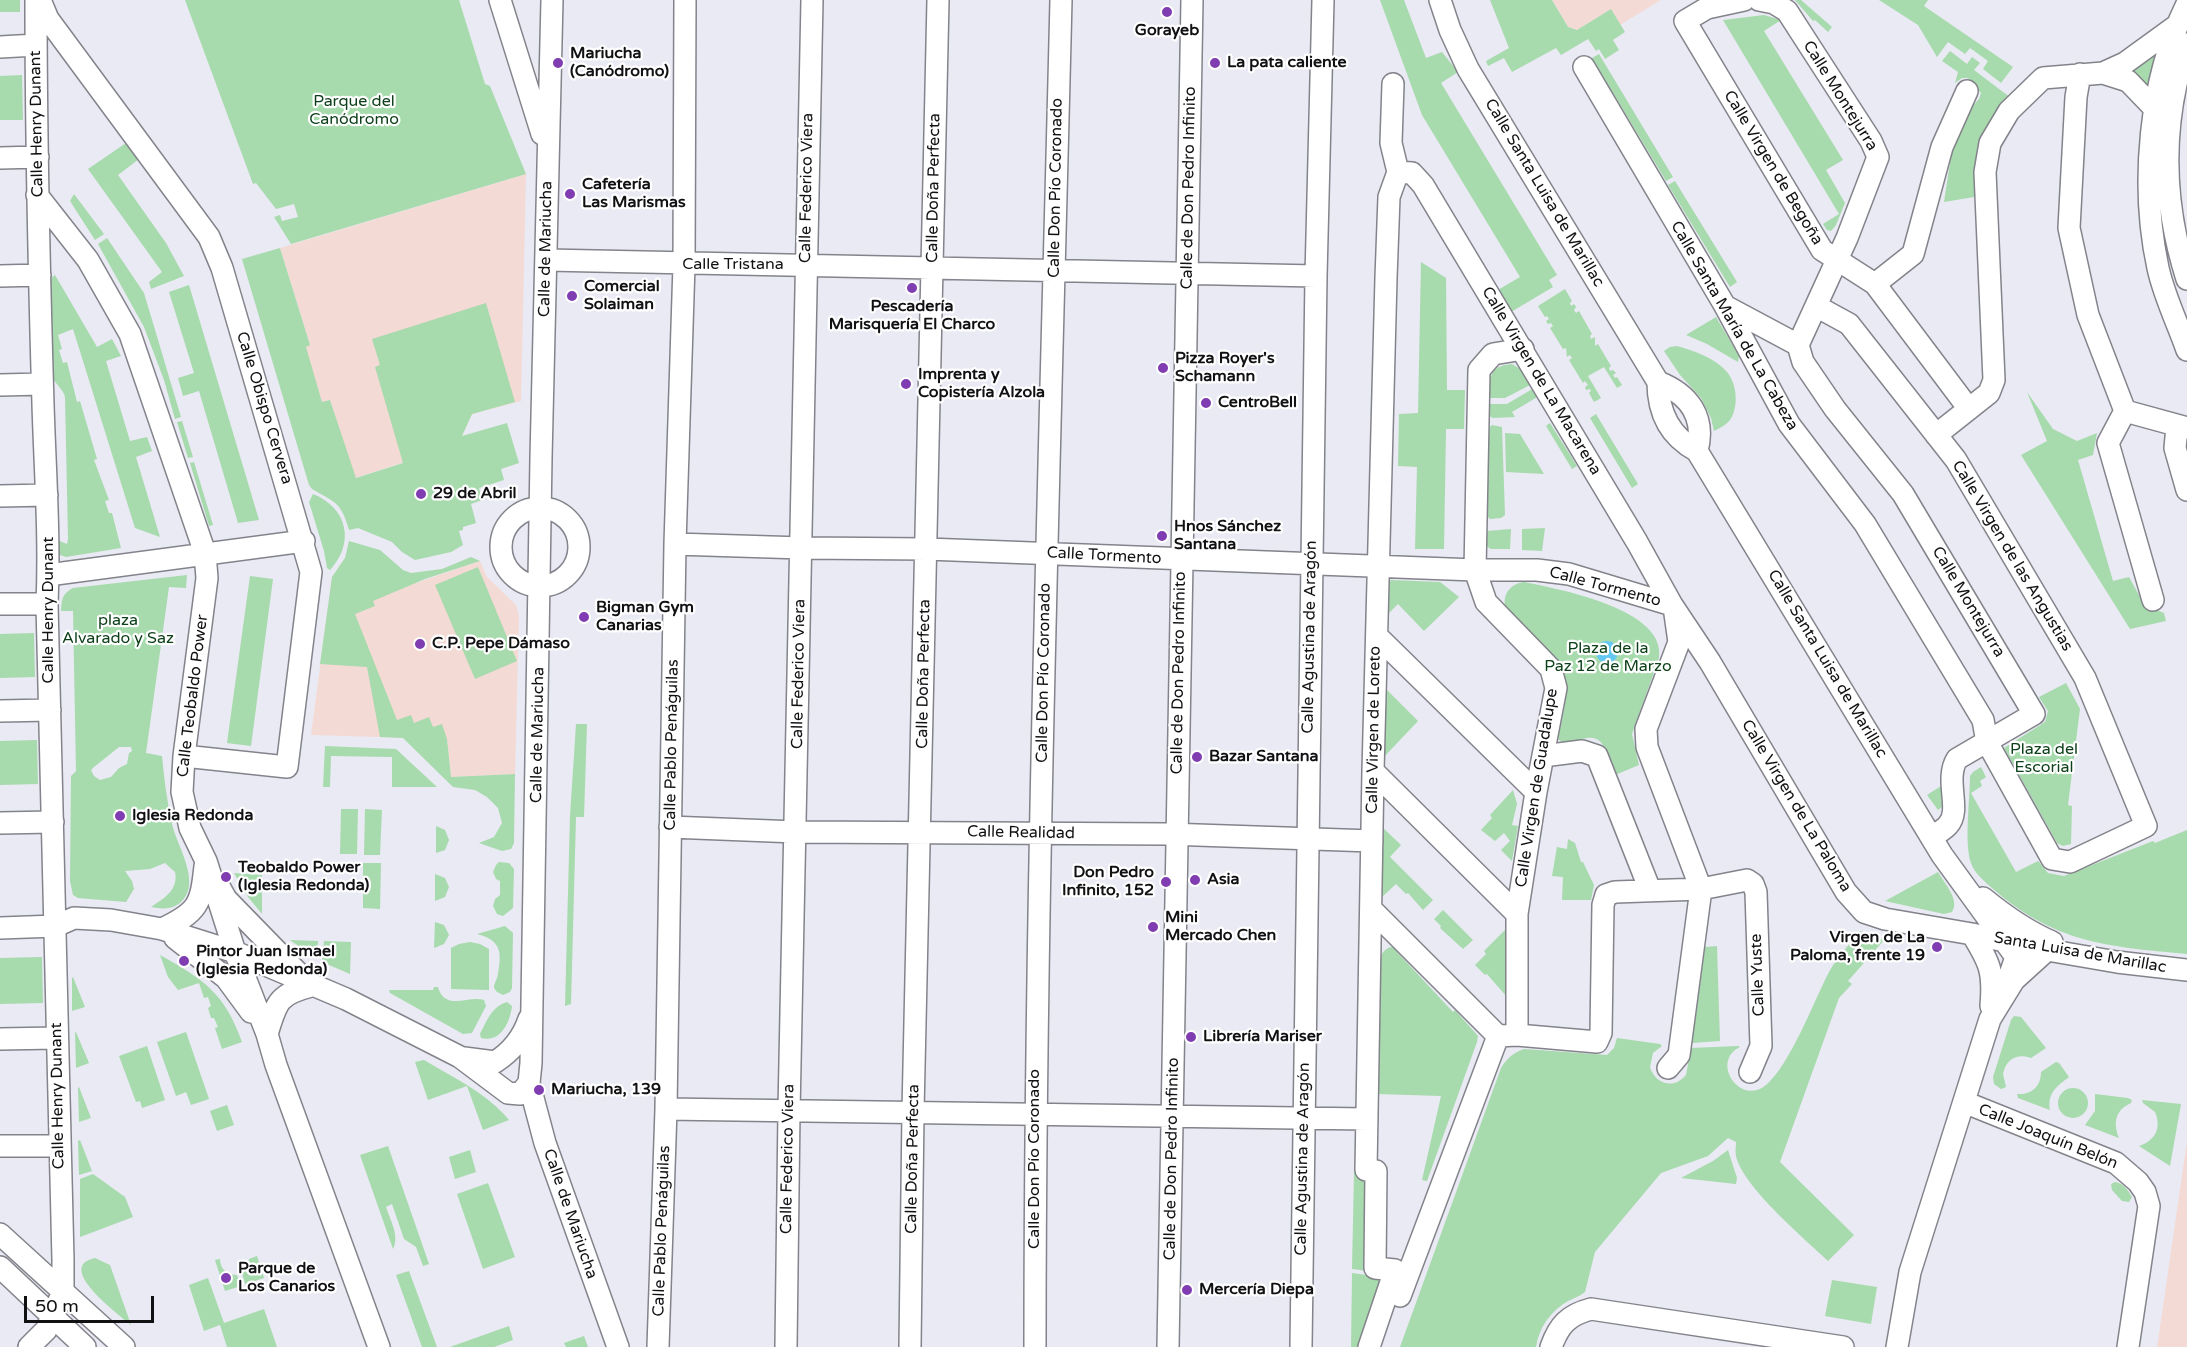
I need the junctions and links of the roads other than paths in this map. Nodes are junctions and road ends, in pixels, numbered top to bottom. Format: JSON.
{"nodes":[{"id":1,"x":38,"y":0,"type":"edge"},
{"id":2,"x":500,"y":0,"type":"edge"},
{"id":3,"x":552,"y":0,"type":"edge"},
{"id":4,"x":685,"y":0,"type":"edge"},
{"id":5,"x":812,"y":0,"type":"edge"},
{"id":6,"x":938,"y":0,"type":"edge"},
{"id":7,"x":1060,"y":0,"type":"edge"},
{"id":8,"x":1192,"y":0,"type":"edge"},
{"id":9,"x":1323,"y":0,"type":"edge"},
{"id":10,"x":1440,"y":0,"type":"edge"},
{"id":11,"x":1744,"y":0,"type":"edge"},
{"id":12,"x":1759,"y":0,"type":"edge"},
{"id":13,"x":2187,"y":4,"type":"edge"},
{"id":14,"x":2182,"y":35,"type":"edge"},
{"id":15,"x":36,"y":45,"type":"junction"},
{"id":16,"x":0,"y":47,"type":"edge"},
{"id":17,"x":516,"y":49,"type":"junction"},
{"id":18,"x":550,"y":51,"type":"junction"},
{"id":19,"x":1584,"y":67,"type":"dead end"},
{"id":20,"x":2103,"y":73,"type":"junction"},
{"id":21,"x":2080,"y":74,"type":"junction"},
{"id":22,"x":1393,"y":84,"type":"dead end"},
{"id":23,"x":1967,"y":91,"type":"dead end"},
{"id":24,"x":2156,"y":110,"type":"junction"},
{"id":25,"x":547,"y":151,"type":"junction"},
{"id":26,"x":38,"y":157,"type":"junction"},
{"id":27,"x":0,"y":158,"type":"edge"},
{"id":28,"x":1398,"y":172,"type":"junction"},
{"id":29,"x":38,"y":195,"type":"junction"},
{"id":30,"x":547,"y":260,"type":"junction"},
{"id":31,"x":1838,"y":260,"type":"junction"},
{"id":32,"x":684,"y":265,"type":"junction"},
{"id":33,"x":805,"y":265,"type":"junction"},
{"id":34,"x":932,"y":269,"type":"junction"},
{"id":35,"x":1054,"y":271,"type":"junction"},
{"id":36,"x":1187,"y":274,"type":"junction"},
{"id":37,"x":39,"y":275,"type":"junction"},
{"id":38,"x":0,"y":276,"type":"edge"},
{"id":39,"x":1316,"y":276,"type":"junction"},
{"id":40,"x":2187,"y":279,"type":"edge"},
{"id":41,"x":1875,"y":284,"type":"junction"},
{"id":42,"x":1725,"y":306,"type":"junction"},
{"id":43,"x":1816,"y":306,"type":"junction"},
{"id":44,"x":1798,"y":345,"type":"junction"},
{"id":45,"x":1522,"y":350,"type":"junction"},
{"id":46,"x":2187,"y":350,"type":"edge"},
{"id":47,"x":1658,"y":381,"type":"junction"},
{"id":48,"x":42,"y":384,"type":"junction"},
{"id":49,"x":0,"y":385,"type":"edge"},
{"id":50,"x":1969,"y":409,"type":"junction"},
{"id":51,"x":2125,"y":411,"type":"junction"},
{"id":52,"x":2182,"y":428,"type":"edge"},
{"id":53,"x":1936,"y":435,"type":"junction"},
{"id":54,"x":1697,"y":451,"type":"junction"},
{"id":55,"x":2187,"y":490,"type":"edge"},
{"id":56,"x":47,"y":495,"type":"junction"},
{"id":57,"x":0,"y":496,"type":"edge"},
{"id":58,"x":540,"y":507,"type":"junction"},
{"id":59,"x":304,"y":541,"type":"junction"},
{"id":60,"x":675,"y":544,"type":"junction"},
{"id":61,"x":802,"y":548,"type":"junction"},
{"id":62,"x":927,"y":549,"type":"junction"},
{"id":63,"x":205,"y":553,"type":"junction"},
{"id":64,"x":1047,"y":553,"type":"junction"},
{"id":65,"x":1181,"y":559,"type":"junction"},
{"id":66,"x":1311,"y":563,"type":"junction"},
{"id":67,"x":1379,"y":565,"type":"junction"},
{"id":68,"x":1475,"y":570,"type":"junction"},
{"id":69,"x":48,"y":575,"type":"junction"},
{"id":70,"x":539,"y":586,"type":"junction"},
{"id":71,"x":2153,"y":600,"type":"dead end"},
{"id":72,"x":0,"y":604,"type":"edge"},
{"id":73,"x":47,"y":604,"type":"junction"},
{"id":74,"x":1672,"y":605,"type":"junction"},
{"id":75,"x":1377,"y":636,"type":"junction"},
{"id":76,"x":50,"y":710,"type":"junction"},
{"id":77,"x":0,"y":711,"type":"edge"},
{"id":78,"x":1987,"y":742,"type":"junction"},
{"id":79,"x":184,"y":756,"type":"junction"},
{"id":80,"x":1543,"y":756,"type":"junction"},
{"id":81,"x":1373,"y":771,"type":"junction"},
{"id":82,"x":1536,"y":792,"type":"junction"},
{"id":83,"x":53,"y":822,"type":"junction"},
{"id":84,"x":0,"y":823,"type":"edge"},
{"id":85,"x":670,"y":827,"type":"junction"},
{"id":86,"x":796,"y":832,"type":"junction"},
{"id":87,"x":921,"y":832,"type":"junction"},
{"id":88,"x":1040,"y":833,"type":"junction"},
{"id":89,"x":1176,"y":835,"type":"junction"},
{"id":90,"x":1932,"y":837,"type":"junction"},
{"id":91,"x":1307,"y":840,"type":"junction"},
{"id":92,"x":1372,"y":841,"type":"junction"},
{"id":93,"x":2052,"y":859,"type":"joint"},
{"id":94,"x":206,"y":861,"type":"junction"},
{"id":95,"x":1958,"y":877,"type":"junction"},
{"id":96,"x":1701,"y":889,"type":"junction"},
{"id":97,"x":1650,"y":890,"type":"junction"},
{"id":98,"x":1371,"y":909,"type":"junction"},
{"id":99,"x":1517,"y":914,"type":"junction"},
{"id":100,"x":56,"y":926,"type":"junction"},
{"id":101,"x":0,"y":928,"type":"edge"},
{"id":102,"x":162,"y":929,"type":"junction"},
{"id":103,"x":1965,"y":933,"type":"junction"},
{"id":104,"x":2004,"y":940,"type":"junction"},
{"id":105,"x":2047,"y":950,"type":"junction"},
{"id":106,"x":235,"y":952,"type":"junction"},
{"id":107,"x":2083,"y":955,"type":"junction"},
{"id":108,"x":2187,"y":970,"type":"edge"},
{"id":109,"x":311,"y":986,"type":"junction"},
{"id":110,"x":2002,"y":998,"type":"junction"},
{"id":111,"x":532,"y":1011,"type":"junction"},
{"id":112,"x":1990,"y":1019,"type":"junction"},
{"id":113,"x":267,"y":1034,"type":"junction"},
{"id":114,"x":1507,"y":1035,"type":"junction"},
{"id":115,"x":56,"y":1038,"type":"junction"},
{"id":116,"x":0,"y":1039,"type":"edge"},
{"id":117,"x":460,"y":1057,"type":"junction"},
{"id":118,"x":504,"y":1057,"type":"junction"},
{"id":119,"x":1668,"y":1068,"type":"dead end"},
{"id":120,"x":1750,"y":1072,"type":"dead end"},
{"id":121,"x":529,"y":1083,"type":"junction"},
{"id":122,"x":1964,"y":1102,"type":"junction"},
{"id":123,"x":666,"y":1109,"type":"junction"},
{"id":124,"x":789,"y":1111,"type":"junction"},
{"id":125,"x":913,"y":1112,"type":"junction"},
{"id":126,"x":1035,"y":1113,"type":"junction"},
{"id":127,"x":1173,"y":1117,"type":"junction"},
{"id":128,"x":1303,"y":1118,"type":"junction"},
{"id":129,"x":1367,"y":1119,"type":"junction"},
{"id":130,"x":0,"y":1146,"type":"edge"},
{"id":131,"x":59,"y":1146,"type":"junction"},
{"id":132,"x":0,"y":1234,"type":"edge"},
{"id":133,"x":0,"y":1267,"type":"edge"},
{"id":134,"x":63,"y":1292,"type":"junction"},
{"id":135,"x":51,"y":1317,"type":"junction"},
{"id":136,"x":1725,"y":1339,"type":"edge"},
{"id":137,"x":29,"y":1347,"type":"edge"},
{"id":138,"x":85,"y":1347,"type":"edge"},
{"id":139,"x":124,"y":1347,"type":"edge"},
{"id":140,"x":379,"y":1347,"type":"edge"},
{"id":141,"x":618,"y":1347,"type":"edge"},
{"id":142,"x":658,"y":1347,"type":"edge"},
{"id":143,"x":786,"y":1347,"type":"edge"},
{"id":144,"x":910,"y":1347,"type":"edge"},
{"id":145,"x":1035,"y":1347,"type":"edge"},
{"id":146,"x":1168,"y":1347,"type":"edge"},
{"id":147,"x":1301,"y":1347,"type":"edge"},
{"id":148,"x":1369,"y":1347,"type":"edge"},
{"id":149,"x":1381,"y":1347,"type":"edge"},
{"id":150,"x":1551,"y":1347,"type":"edge"},
{"id":151,"x":1843,"y":1347,"type":"edge"},
{"id":152,"x":1897,"y":1347,"type":"edge"},
{"id":153,"x":2128,"y":1347,"type":"edge"}],
"edges":[{"from":1,"to":15,"type":"street","name":"Calle Henry Dunant"},
{"from":1,"to":59,"type":"street","name":"Calle Obispo Cervera"},
{"from":2,"to":17,"type":"street"},
{"from":3,"to":18,"type":"street","name":"Calle de Mariucha"},
{"from":4,"to":32,"type":"street","name":"Calle Pablo Penáguilas"},
{"from":5,"to":33,"type":"street","name":"Calle Federico Viera"},
{"from":6,"to":34,"type":"street","name":"Calle Doña Perfecta"},
{"from":7,"to":35,"type":"street","name":"Calle Don Pío Coronado"},
{"from":8,"to":36,"type":"street","name":"Calle de Don Pedro Infinito"},
{"from":9,"to":39,"type":"street","name":"Calle Agustina de Aragón"},
{"from":10,"to":47,"type":"street","name":"Calle Santa Luisa de Marillac"},
{"from":11,"to":31,"type":"street","name":"Calle Virgen de Begoña"},
{"from":12,"to":31,"type":"street","name":"Calle Montejurra"},
{"from":13,"to":14,"type":"street"},
{"from":14,"to":20,"type":"street"},
{"from":14,"to":24,"type":"street"},
{"from":14,"to":40,"type":"street"},
{"from":15,"to":16,"type":"street"},
{"from":15,"to":26,"type":"street","name":"Calle Henry Dunant"},
{"from":17,"to":18,"type":"street"},
{"from":17,"to":25,"type":"street"},
{"from":18,"to":25,"type":"street","name":"Calle de Mariucha"},
{"from":19,"to":42,"type":"street","name":"Calle Santa María de La Cabeza"},
{"from":20,"to":21,"type":"street"},
{"from":20,"to":24,"type":"street"},
{"from":21,"to":50,"type":"street"},
{"from":21,"to":51,"type":"street"},
{"from":22,"to":28,"type":"street"},
{"from":23,"to":41,"type":"street"},
{"from":24,"to":46,"type":"street"},
{"from":25,"to":30,"type":"street","name":"Calle de Mariucha"},
{"from":26,"to":27,"type":"street"},
{"from":26,"to":29,"type":"street","name":"Calle Henry Dunant"},
{"from":28,"to":45,"type":"street","name":"Calle Virgen de La Macarena"},
{"from":28,"to":67,"type":"street","name":"Calle Virgen de Loreto"},
{"from":29,"to":37,"type":"street","name":"Calle Henry Dunant"},
{"from":29,"to":63,"type":"street","name":"Calle Teobaldo Power"},
{"from":30,"to":32,"type":"street","name":"Calle Tristana"},
{"from":30,"to":58,"type":"street","name":"Calle de Mariucha"},
{"from":31,"to":41,"type":"street","name":"Calle Virgen de Begoña"},
{"from":31,"to":43,"type":"street","name":"Calle Montejurra"},
{"from":32,"to":33,"type":"street","name":"Calle Tristana"},
{"from":32,"to":60,"type":"street","name":"Calle Pablo Penáguilas"},
{"from":33,"to":34,"type":"street","name":"Calle Tristana"},
{"from":33,"to":61,"type":"street","name":"Calle Federico Viera"},
{"from":34,"to":35,"type":"street","name":"Calle Tristana"},
{"from":34,"to":62,"type":"street","name":"Calle Doña Perfecta"},
{"from":35,"to":36,"type":"street","name":"Calle Tristana"},
{"from":35,"to":64,"type":"street","name":"Calle Don Pío Coronado"},
{"from":36,"to":39,"type":"street","name":"Calle Tristana"},
{"from":36,"to":65,"type":"street","name":"Calle de Don Pedro Infinito"},
{"from":37,"to":38,"type":"street"},
{"from":37,"to":48,"type":"street","name":"Calle Henry Dunant"},
{"from":39,"to":66,"type":"street","name":"Calle Agustina de Aragón"},
{"from":41,"to":50,"type":"street","name":"Calle Virgen de Begoña"},
{"from":42,"to":44,"type":"street"},
{"from":42,"to":78,"type":"street","name":"Calle Santa María de La Cabeza"},
{"from":43,"to":44,"type":"street","name":"Calle Montejurra"},
{"from":43,"to":53,"type":"street","name":"Calle Virgen de las Angustias"},
{"from":44,"to":78,"type":"street","name":"Calle Montejurra"},
{"from":45,"to":68,"type":"street"},
{"from":45,"to":74,"type":"street","name":"Calle Virgen de La Macarena"},
{"from":47,"to":54,"type":"street","name":"Calle Santa Luisa de Marillac"},
{"from":47,"to":54,"type":"street","name":"Calle Santa Luisa de Marillac"},
{"from":48,"to":49,"type":"street"},
{"from":48,"to":56,"type":"street","name":"Calle Henry Dunant"},
{"from":50,"to":53,"type":"street"},
{"from":51,"to":52,"type":"street"},
{"from":51,"to":71,"type":"street"},
{"from":52,"to":55,"type":"street"},
{"from":53,"to":93,"type":"street","name":"Calle Virgen de las Angustias"},
{"from":54,"to":90,"type":"street","name":"Calle Santa Luisa de Marillac"},
{"from":56,"to":57,"type":"street"},
{"from":56,"to":69,"type":"street","name":"Calle Henry Dunant"},
{"from":58,"to":70,"type":"street","name":"Calle de Mariucha"},
{"from":58,"to":70,"type":"street"},
{"from":58,"to":70,"type":"street"},
{"from":59,"to":63,"type":"street"},
{"from":59,"to":79,"type":"street","name":"Calle Obispo Cervera"},
{"from":60,"to":61,"type":"street","name":"Calle Tormento"},
{"from":60,"to":85,"type":"street","name":"Calle Pablo Penáguilas"},
{"from":61,"to":62,"type":"street","name":"Calle Tormento"},
{"from":61,"to":86,"type":"street","name":"Calle Federico Viera"},
{"from":62,"to":64,"type":"street","name":"Calle Tormento"},
{"from":62,"to":87,"type":"street","name":"Calle Doña Perfecta"},
{"from":63,"to":69,"type":"street"},
{"from":63,"to":79,"type":"street","name":"Calle Teobaldo Power"},
{"from":64,"to":65,"type":"street","name":"Calle Tormento"},
{"from":64,"to":88,"type":"street","name":"Calle Don Pío Coronado"},
{"from":65,"to":66,"type":"street","name":"Calle Tormento"},
{"from":65,"to":89,"type":"street","name":"Calle de Don Pedro Infinito"},
{"from":66,"to":67,"type":"street","name":"Calle Tormento"},
{"from":66,"to":91,"type":"street","name":"Calle Agustina de Aragón"},
{"from":67,"to":68,"type":"street","name":"Calle Tormento"},
{"from":67,"to":75,"type":"street","name":"Calle Virgen de Loreto"},
{"from":68,"to":74,"type":"street","name":"Calle Tormento"},
{"from":68,"to":80,"type":"street","name":"Calle Virgen de Guadalupe"},
{"from":69,"to":73,"type":"street","name":"Calle Henry Dunant"},
{"from":70,"to":111,"type":"street","name":"Calle de Mariucha"},
{"from":72,"to":73,"type":"street"},
{"from":73,"to":76,"type":"street","name":"Calle Henry Dunant"},
{"from":74,"to":96,"type":"street"},
{"from":74,"to":103,"type":"street","name":"Calle Virgen de La Paloma"},
{"from":75,"to":81,"type":"street","name":"Calle Virgen de Loreto"},
{"from":75,"to":82,"type":"street"},
{"from":76,"to":77,"type":"street"},
{"from":76,"to":83,"type":"street","name":"Calle Henry Dunant"},
{"from":78,"to":90,"type":"street","name":"Calle Montejurra"},
{"from":78,"to":93,"type":"street","name":"Calle Santa María de La Cabeza"},
{"from":79,"to":94,"type":"street","name":"Calle Teobaldo Power"},
{"from":80,"to":82,"type":"street","name":"Calle Virgen de Guadalupe"},
{"from":80,"to":97,"type":"street"},
{"from":81,"to":92,"type":"street","name":"Calle Virgen de Loreto"},
{"from":81,"to":99,"type":"street"},
{"from":82,"to":99,"type":"street","name":"Calle Virgen de Guadalupe"},
{"from":83,"to":84,"type":"street"},
{"from":83,"to":100,"type":"street","name":"Calle Henry Dunant"},
{"from":85,"to":86,"type":"street","name":"Calle Realidad"},
{"from":85,"to":123,"type":"street","name":"Calle Pablo Penáguilas"},
{"from":86,"to":87,"type":"street","name":"Calle Realidad"},
{"from":86,"to":124,"type":"street","name":"Calle Federico Viera"},
{"from":87,"to":88,"type":"street","name":"Calle Realidad"},
{"from":87,"to":125,"type":"street","name":"Calle Doña Perfecta"},
{"from":88,"to":89,"type":"street","name":"Calle Realidad"},
{"from":88,"to":126,"type":"street","name":"Calle Don Pío Coronado"},
{"from":89,"to":91,"type":"street","name":"Calle Realidad"},
{"from":89,"to":127,"type":"street","name":"Calle de Don Pedro Infinito"},
{"from":90,"to":95,"type":"street","name":"Calle Santa Luisa de Marillac"},
{"from":91,"to":92,"type":"street","name":"Calle Realidad"},
{"from":91,"to":128,"type":"street","name":"Calle Agustina de Aragón"},
{"from":92,"to":98,"type":"street","name":"Calle Virgen de Loreto"},
{"from":94,"to":102,"type":"street"},
{"from":94,"to":106,"type":"street","name":"Calle Teobaldo Power"},
{"from":94,"to":109,"type":"street"},
{"from":95,"to":103,"type":"street","name":"Calle Santa Luisa de Marillac"},
{"from":95,"to":104,"type":"street","name":"Calle Santa Luisa de Marillac"},
{"from":95,"to":107,"type":"street","name":"Calle Santa Luisa de Marillac"},
{"from":96,"to":97,"type":"street"},
{"from":96,"to":119,"type":"street"},
{"from":96,"to":120,"type":"street","name":"Calle Yuste"},
{"from":97,"to":114,"type":"street"},
{"from":98,"to":114,"type":"street"},
{"from":98,"to":129,"type":"street","name":"Calle Virgen de Loreto"},
{"from":99,"to":114,"type":"street","name":"Calle Virgen de Guadalupe"},
{"from":100,"to":101,"type":"street"},
{"from":100,"to":102,"type":"street"},
{"from":100,"to":115,"type":"street","name":"Calle Henry Dunant"},
{"from":102,"to":106,"type":"street"},
{"from":102,"to":113,"type":"street"},
{"from":103,"to":104,"type":"street","name":"Santa Luisa de Marillac"},
{"from":103,"to":112,"type":"street"},
{"from":104,"to":105,"type":"street","name":"Santa Luisa de Marillac"},
{"from":104,"to":110,"type":"street","name":"Calle Santa Luisa de Marillac"},
{"from":105,"to":107,"type":"street","name":"Santa Luisa de Marillac"},
{"from":105,"to":110,"type":"street"},
{"from":106,"to":109,"type":"street"},
{"from":106,"to":113,"type":"street","name":"Calle Teobaldo Power"},
{"from":107,"to":108,"type":"street","name":"Santa Luisa de Marillac"},
{"from":109,"to":113,"type":"street"},
{"from":109,"to":117,"type":"street"},
{"from":110,"to":112,"type":"street"},
{"from":111,"to":118,"type":"street"},
{"from":111,"to":121,"type":"street","name":"Calle de Mariucha"},
{"from":112,"to":122,"type":"street"},
{"from":113,"to":140,"type":"street","name":"Calle Teobaldo Power"},
{"from":114,"to":149,"type":"street"},
{"from":115,"to":116,"type":"street"},
{"from":115,"to":131,"type":"street","name":"Calle Henry Dunant"},
{"from":117,"to":118,"type":"street"},
{"from":117,"to":121,"type":"street"},
{"from":118,"to":121,"type":"street"},
{"from":121,"to":141,"type":"street","name":"Calle de Mariucha"},
{"from":122,"to":152,"type":"street"},
{"from":122,"to":153,"type":"street","name":"Calle Joaquín Belón"},
{"from":123,"to":124,"type":"street"},
{"from":123,"to":142,"type":"street","name":"Calle Pablo Penáguilas"},
{"from":124,"to":125,"type":"street"},
{"from":124,"to":143,"type":"street","name":"Calle Federico Viera"},
{"from":125,"to":126,"type":"street"},
{"from":125,"to":144,"type":"street","name":"Calle Doña Perfecta"},
{"from":126,"to":127,"type":"street"},
{"from":126,"to":145,"type":"street","name":"Calle Don Pío Coronado"},
{"from":127,"to":128,"type":"street"},
{"from":127,"to":146,"type":"street","name":"Calle de Don Pedro Infinito"},
{"from":128,"to":129,"type":"street"},
{"from":128,"to":147,"type":"street","name":"Calle Agustina de Aragón"},
{"from":129,"to":148,"type":"street","name":"Calle Virgen de Loreto"},
{"from":130,"to":131,"type":"street"},
{"from":131,"to":134,"type":"street","name":"Calle Henry Dunant"},
{"from":132,"to":134,"type":"street"},
{"from":133,"to":135,"type":"street"},
{"from":134,"to":135,"type":"street"},
{"from":134,"to":139,"type":"street"},
{"from":135,"to":137,"type":"street"},
{"from":135,"to":138,"type":"street"},
{"from":136,"to":150,"type":"street"},
{"from":136,"to":151,"type":"street"}]}
